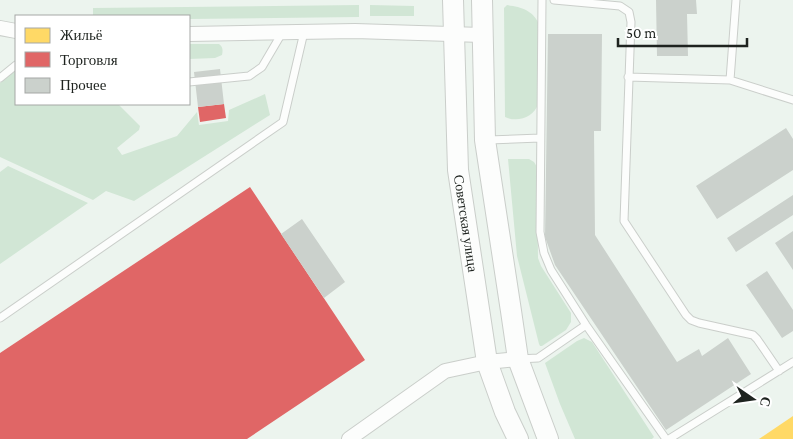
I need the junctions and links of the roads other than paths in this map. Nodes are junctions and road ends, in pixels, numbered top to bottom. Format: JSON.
{"nodes":[{"id":1,"x":453,"y":0,"type":"edge"},
{"id":2,"x":482,"y":0,"type":"edge"},
{"id":3,"x":542,"y":0,"type":"edge"},
{"id":4,"x":554,"y":0,"type":"edge"},
{"id":5,"x":736,"y":0,"type":"edge"},
{"id":6,"x":0,"y":28,"type":"edge"},
{"id":7,"x":15,"y":30,"type":"edge"},
{"id":8,"x":282,"y":32,"type":"junction"},
{"id":9,"x":304,"y":32,"type":"junction"},
{"id":10,"x":190,"y":34,"type":"edge"},
{"id":11,"x":482,"y":35,"type":"junction"},
{"id":12,"x":453,"y":36,"type":"junction"},
{"id":13,"x":15,"y":66,"type":"edge"},
{"id":14,"x":628,"y":77,"type":"junction"},
{"id":15,"x":0,"y":78,"type":"edge"},
{"id":16,"x":730,"y":80,"type":"junction"},
{"id":17,"x":190,"y":82,"type":"edge"},
{"id":18,"x":793,"y":100,"type":"edge"},
{"id":19,"x":540,"y":138,"type":"junction"},
{"id":20,"x":485,"y":140,"type":"junction"},
{"id":21,"x":0,"y":318,"type":"edge"},
{"id":22,"x":586,"y":325,"type":"junction"},
{"id":23,"x":518,"y":359,"type":"junction"},
{"id":24,"x":487,"y":362,"type":"junction"},
{"id":25,"x":793,"y":362,"type":"edge"},
{"id":26,"x":779,"y":371,"type":"junction"},
{"id":27,"x":349,"y":439,"type":"edge"},
{"id":28,"x":518,"y":439,"type":"edge"},
{"id":29,"x":548,"y":439,"type":"edge"},
{"id":30,"x":667,"y":439,"type":"edge"}],
"edges":[{"from":1,"to":12,"type":"main road","name":"Советская улица"},
{"from":2,"to":11,"type":"main road"},
{"from":3,"to":19,"type":"lane"},
{"from":4,"to":14,"type":"lane"},
{"from":5,"to":16,"type":"lane"},
{"from":6,"to":7,"type":"street"},
{"from":8,"to":9,"type":"street"},
{"from":8,"to":10,"type":"street"},
{"from":8,"to":17,"type":"lane"},
{"from":9,"to":12,"type":"street"},
{"from":9,"to":21,"type":"lane"},
{"from":11,"to":12,"type":"street"},
{"from":11,"to":20,"type":"main road"},
{"from":12,"to":24,"type":"main road","name":"Советская улица"},
{"from":13,"to":15,"type":"lane"},
{"from":14,"to":16,"type":"lane"},
{"from":14,"to":26,"type":"lane"},
{"from":16,"to":18,"type":"lane"},
{"from":19,"to":20,"type":"lane"},
{"from":19,"to":22,"type":"lane"},
{"from":20,"to":23,"type":"main road"},
{"from":22,"to":23,"type":"lane"},
{"from":22,"to":30,"type":"lane"},
{"from":23,"to":24,"type":"street"},
{"from":23,"to":29,"type":"main road"},
{"from":24,"to":27,"type":"street"},
{"from":24,"to":28,"type":"main road","name":"Советская улица"},
{"from":25,"to":26,"type":"lane"},
{"from":26,"to":30,"type":"lane"}]}
